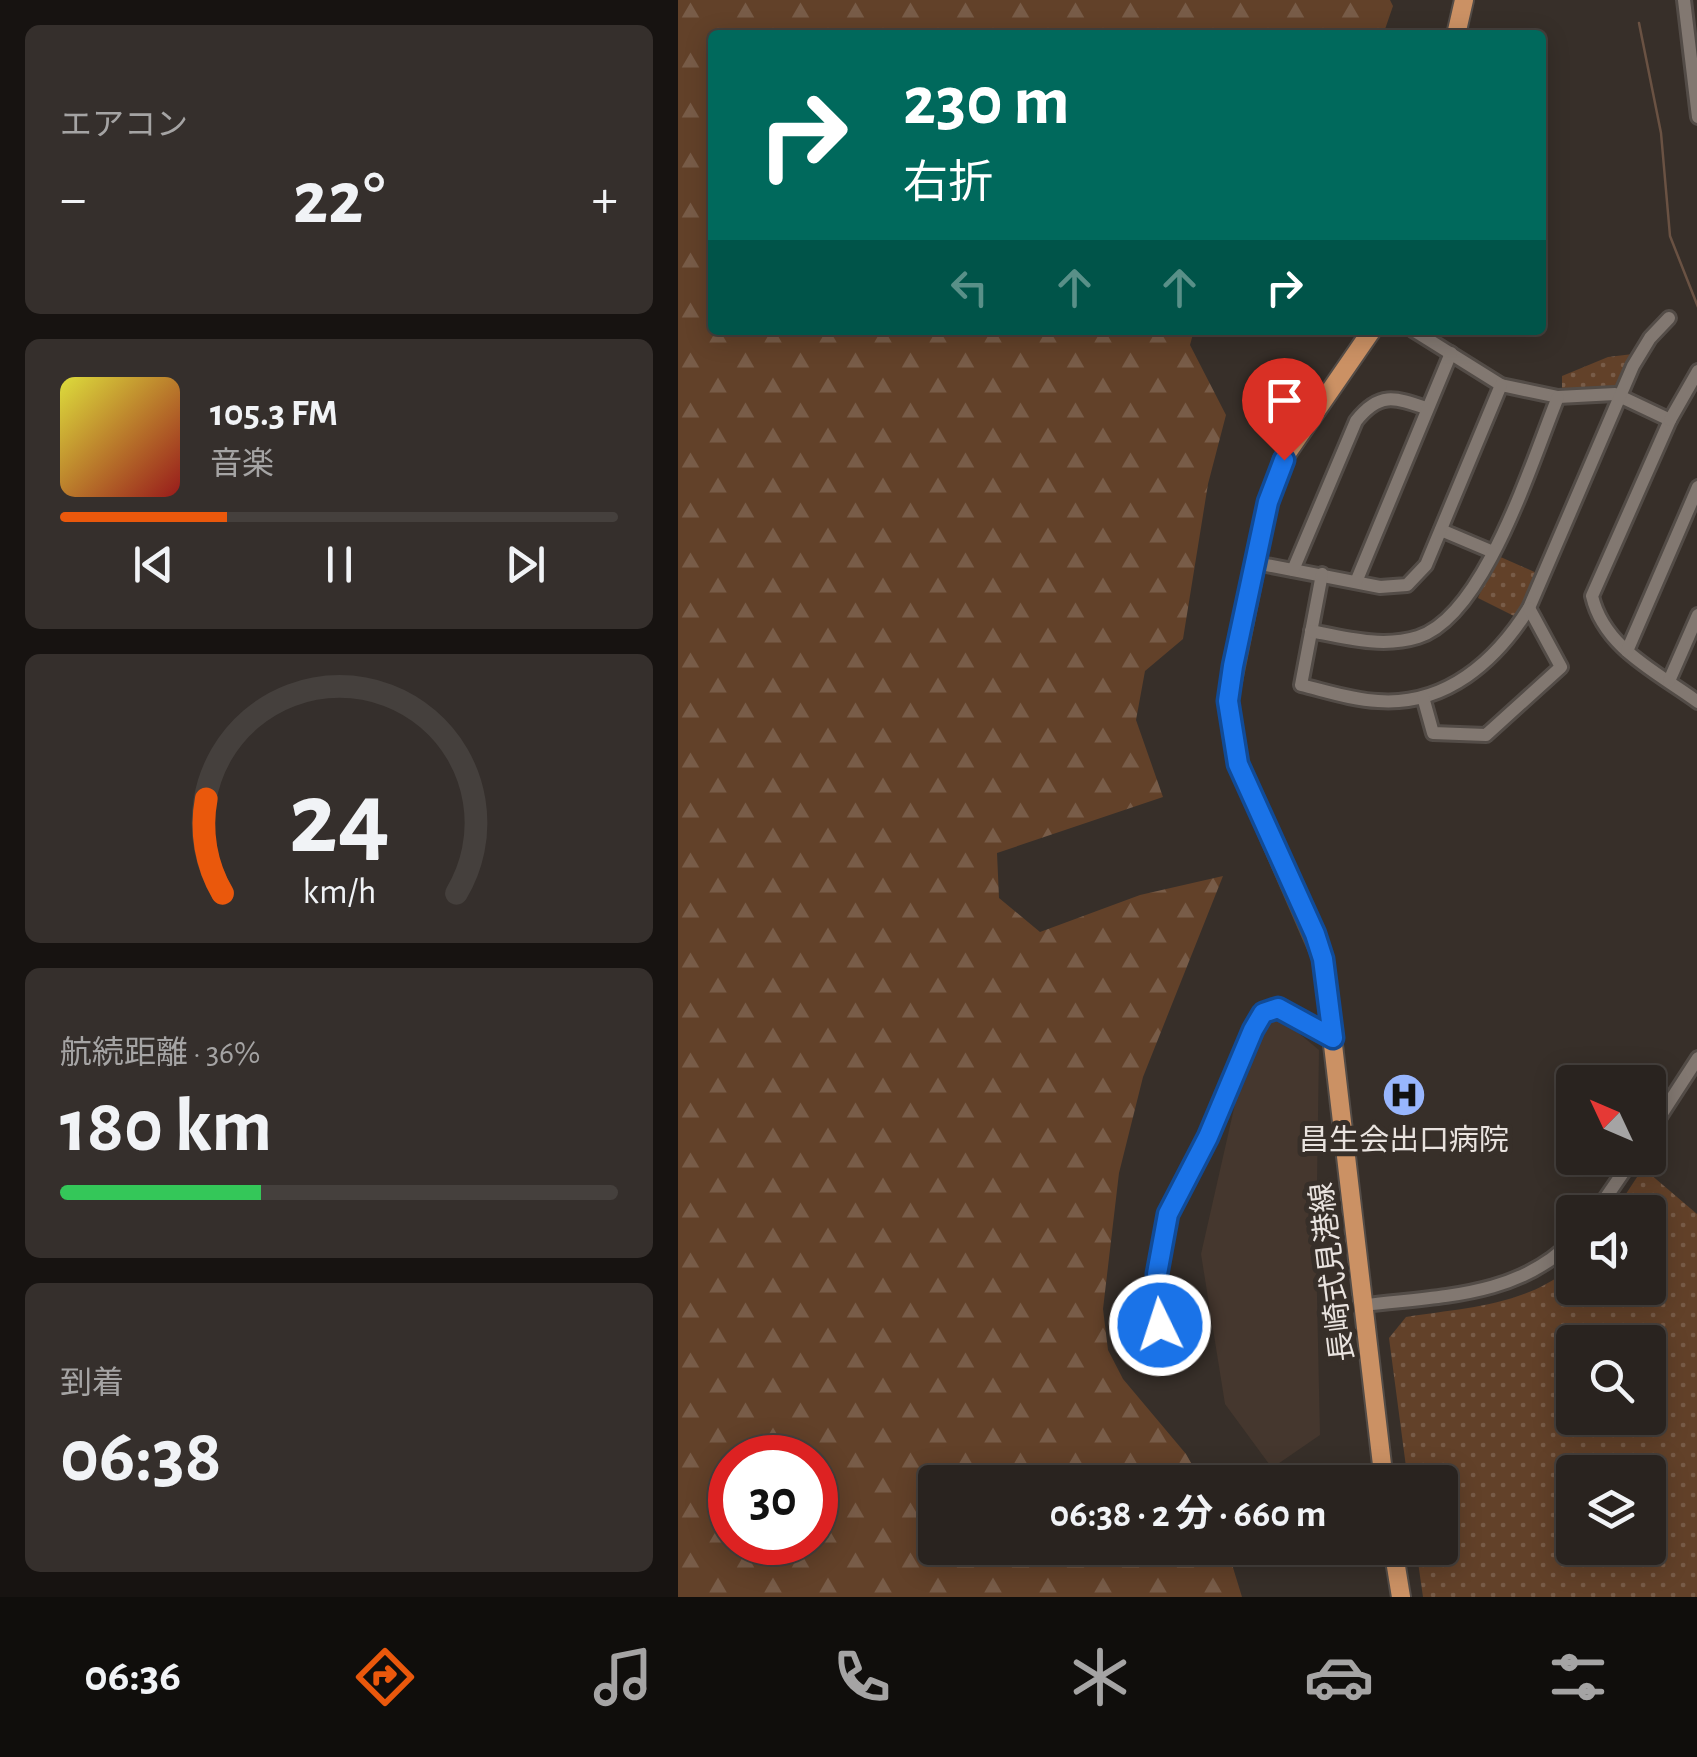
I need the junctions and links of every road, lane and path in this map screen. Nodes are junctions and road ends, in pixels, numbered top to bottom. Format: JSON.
{"nodes":[{"id":1,"x":1464,"y":0,"type":"edge"},
{"id":2,"x":1684,"y":0,"type":"edge"},
{"id":3,"x":1692,"y":25,"type":"edge"},
{"id":4,"x":1457,"y":30,"type":"edge"},
{"id":5,"x":1695,"y":84,"type":"edge"},
{"id":6,"x":1698,"y":117,"type":"edge"},
{"id":7,"x":1669,"y":318,"type":"dead end"},
{"id":8,"x":1369,"y":335,"type":"edge"},
{"id":9,"x":1421,"y":335,"type":"edge"},
{"id":10,"x":1451,"y":353,"type":"junction"},
{"id":11,"x":1698,"y":370,"type":"edge"},
{"id":12,"x":1502,"y":385,"type":"junction"},
{"id":13,"x":1558,"y":397,"type":"junction"},
{"id":14,"x":1620,"y":397,"type":"junction"},
{"id":15,"x":1426,"y":408,"type":"junction"},
{"id":16,"x":1670,"y":420,"type":"junction"},
{"id":17,"x":1698,"y":487,"type":"edge"},
{"id":18,"x":1440,"y":530,"type":"junction"},
{"id":19,"x":1493,"y":552,"type":"junction"},
{"id":20,"x":1256,"y":563,"type":"junction"},
{"id":21,"x":1293,"y":570,"type":"junction"},
{"id":22,"x":1322,"y":574,"type":"junction"},
{"id":23,"x":1356,"y":582,"type":"junction"},
{"id":24,"x":1529,"y":608,"type":"junction"},
{"id":25,"x":1698,"y":615,"type":"edge"},
{"id":26,"x":1311,"y":631,"type":"junction"},
{"id":27,"x":1627,"y":651,"type":"junction"},
{"id":28,"x":1669,"y":681,"type":"junction"},
{"id":29,"x":1423,"y":697,"type":"junction"},
{"id":30,"x":1698,"y":702,"type":"edge"},
{"id":31,"x":1333,"y":1038,"type":"junction"},
{"id":32,"x":1698,"y":1058,"type":"edge"},
{"id":33,"x":1666,"y":1107,"type":"edge"},
{"id":34,"x":1556,"y":1256,"type":"edge"},
{"id":35,"x":1366,"y":1305,"type":"junction"},
{"id":36,"x":1160,"y":1325,"type":"dead end"},
{"id":37,"x":1382,"y":1465,"type":"edge"},
{"id":38,"x":1396,"y":1565,"type":"edge"},
{"id":39,"x":1401,"y":1597,"type":"edge"}],
"edges":[{"from":1,"to":4,"type":"main road"},
{"from":2,"to":3,"type":"street"},
{"from":3,"to":5,"type":"street"},
{"from":5,"to":6,"type":"street"},
{"from":7,"to":14,"type":"street"},
{"from":8,"to":20,"type":"main road","name":"長崎式見港線"},
{"from":9,"to":10,"type":"street"},
{"from":10,"to":12,"type":"street"},
{"from":10,"to":15,"type":"street"},
{"from":11,"to":16,"type":"street"},
{"from":12,"to":13,"type":"street"},
{"from":12,"to":18,"type":"street"},
{"from":13,"to":14,"type":"street"},
{"from":13,"to":19,"type":"street"},
{"from":14,"to":16,"type":"street"},
{"from":14,"to":24,"type":"street"},
{"from":15,"to":21,"type":"street"},
{"from":15,"to":23,"type":"street"},
{"from":16,"to":27,"type":"street"},
{"from":17,"to":27,"type":"street"},
{"from":18,"to":19,"type":"street"},
{"from":18,"to":23,"type":"street"},
{"from":19,"to":26,"type":"street"},
{"from":20,"to":21,"type":"street"},
{"from":20,"to":31,"type":"main road","name":"長崎式見港線"},
{"from":21,"to":22,"type":"street"},
{"from":22,"to":23,"type":"street"},
{"from":22,"to":26,"type":"street"},
{"from":24,"to":29,"type":"street"},
{"from":24,"to":29,"type":"street"},
{"from":25,"to":28,"type":"street"},
{"from":26,"to":29,"type":"street"},
{"from":27,"to":28,"type":"street"},
{"from":28,"to":30,"type":"street"},
{"from":31,"to":35,"type":"main road","name":"長崎式見港線"},
{"from":31,"to":36,"type":"street"},
{"from":32,"to":33,"type":"street"},
{"from":34,"to":35,"type":"street"},
{"from":35,"to":37,"type":"main road","name":"長崎式見港線"},
{"from":38,"to":39,"type":"main road"}]}
